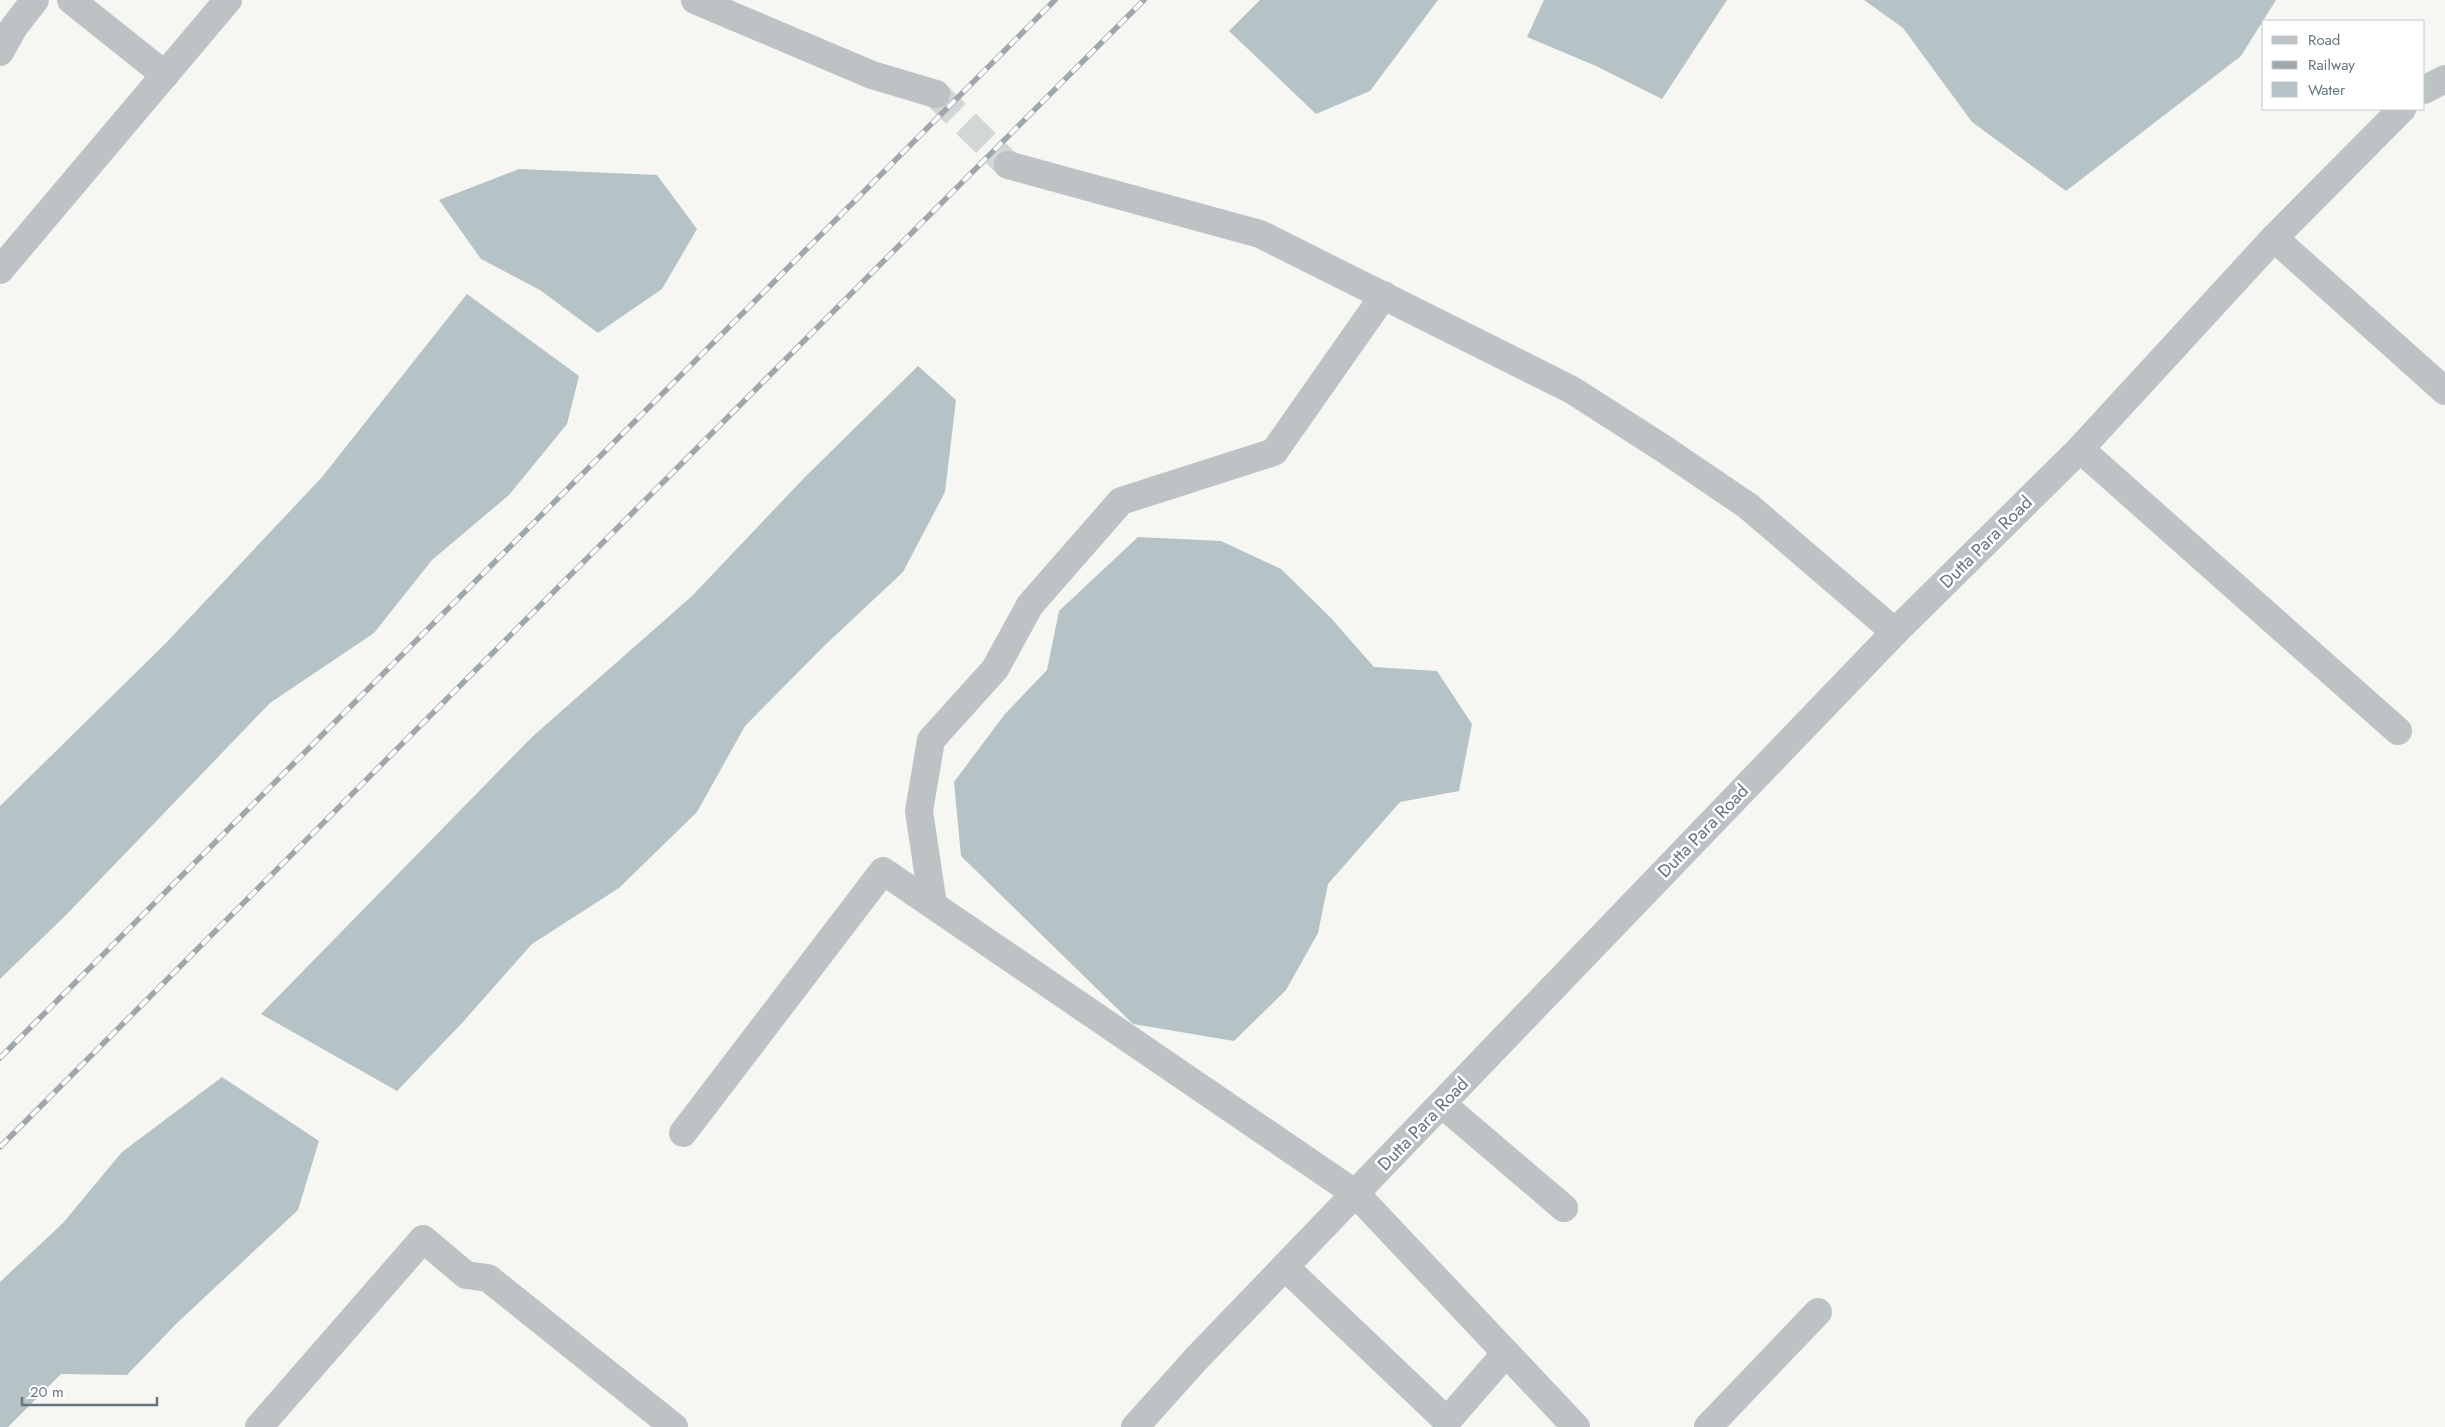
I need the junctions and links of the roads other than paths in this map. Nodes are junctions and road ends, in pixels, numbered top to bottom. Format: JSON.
{"nodes":[{"id":1,"x":35,"y":0,"type":"edge"},
{"id":2,"x":71,"y":0,"type":"edge"},
{"id":3,"x":228,"y":0,"type":"edge"},
{"id":4,"x":695,"y":0,"type":"edge"},
{"id":5,"x":0,"y":52,"type":"edge"},
{"id":6,"x":165,"y":75,"type":"junction"},
{"id":7,"x":2445,"y":79,"type":"edge"},
{"id":8,"x":2425,"y":89,"type":"edge"},
{"id":9,"x":936,"y":94,"type":"tunnel mouth"},
{"id":10,"x":2401,"y":110,"type":"edge"},
{"id":11,"x":1008,"y":165,"type":"tunnel mouth"},
{"id":12,"x":2274,"y":238,"type":"junction"},
{"id":13,"x":0,"y":270,"type":"edge"},
{"id":14,"x":1384,"y":296,"type":"junction"},
{"id":15,"x":2445,"y":391,"type":"edge"},
{"id":16,"x":2080,"y":449,"type":"junction"},
{"id":17,"x":1895,"y":632,"type":"junction"},
{"id":18,"x":2398,"y":732,"type":"dead end"},
{"id":19,"x":933,"y":905,"type":"junction"},
{"id":20,"x":1442,"y":1104,"type":"junction"},
{"id":21,"x":683,"y":1133,"type":"dead end"},
{"id":22,"x":1356,"y":1194,"type":"junction"},
{"id":23,"x":1564,"y":1208,"type":"dead end"},
{"id":24,"x":1285,"y":1267,"type":"junction"},
{"id":25,"x":1818,"y":1312,"type":"dead end"},
{"id":26,"x":1506,"y":1353,"type":"junction"},
{"id":27,"x":258,"y":1427,"type":"edge"},
{"id":28,"x":674,"y":1427,"type":"edge"},
{"id":29,"x":1135,"y":1427,"type":"edge"},
{"id":30,"x":1576,"y":1427,"type":"edge"},
{"id":31,"x":1708,"y":1427,"type":"edge"}],
"edges":[{"from":1,"to":5,"type":"street"},
{"from":2,"to":6,"type":"street"},
{"from":3,"to":6,"type":"street"},
{"from":4,"to":9,"type":"street"},
{"from":6,"to":13,"type":"street"},
{"from":7,"to":8,"type":"street"},
{"from":10,"to":12,"type":"street","name":"Dutta Para Road"},
{"from":11,"to":14,"type":"street"},
{"from":12,"to":15,"type":"street"},
{"from":12,"to":16,"type":"street","name":"Dutta Para Road"},
{"from":14,"to":17,"type":"street"},
{"from":14,"to":19,"type":"street"},
{"from":16,"to":17,"type":"street","name":"Dutta Para Road"},
{"from":16,"to":18,"type":"street"},
{"from":17,"to":20,"type":"street","name":"Dutta Para Road"},
{"from":19,"to":21,"type":"street"},
{"from":19,"to":22,"type":"street"},
{"from":20,"to":22,"type":"street","name":"Dutta Para Road"},
{"from":20,"to":23,"type":"street"},
{"from":22,"to":24,"type":"street","name":"Dutta Para Road"},
{"from":22,"to":26,"type":"street"},
{"from":24,"to":26,"type":"street"},
{"from":24,"to":29,"type":"street","name":"Dutta Para Road"},
{"from":25,"to":31,"type":"street"},
{"from":26,"to":30,"type":"street"},
{"from":27,"to":28,"type":"street"}]}
